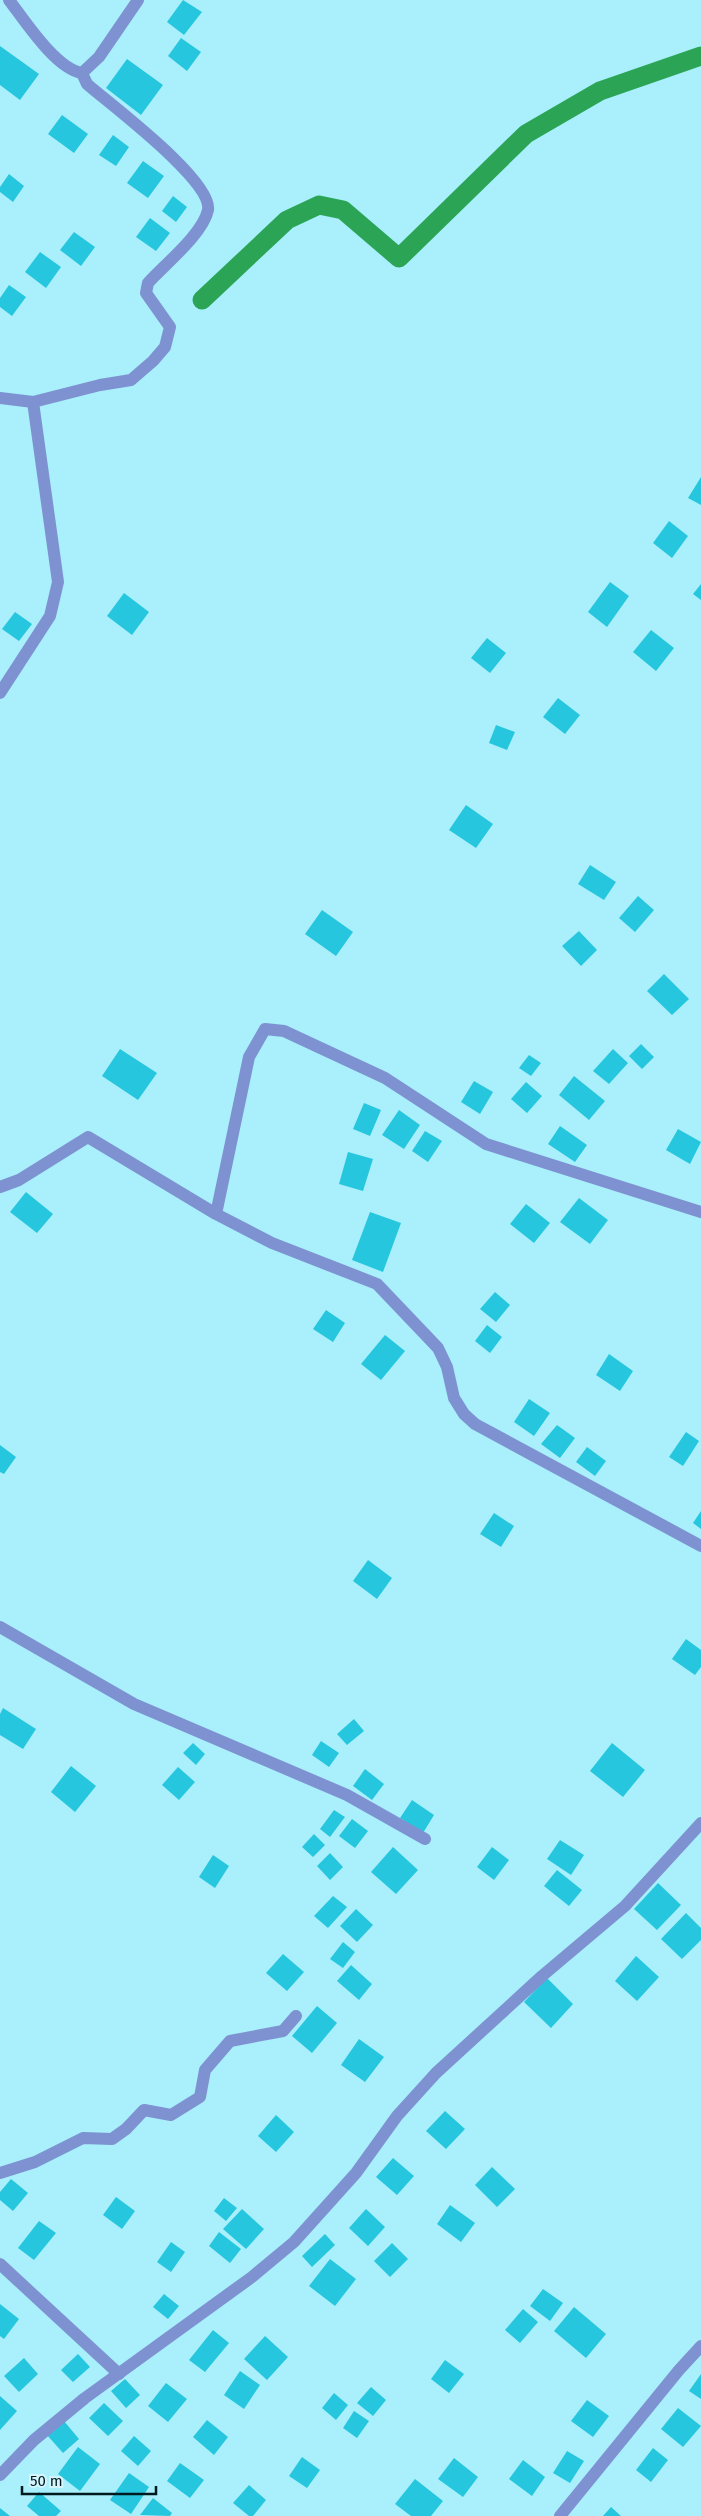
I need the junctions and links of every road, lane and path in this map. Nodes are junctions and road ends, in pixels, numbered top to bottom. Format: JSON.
{"nodes":[{"id":1,"x":9,"y":0,"type":"edge"},
{"id":2,"x":138,"y":0,"type":"edge"},
{"id":3,"x":82,"y":73,"type":"junction"},
{"id":4,"x":0,"y":398,"type":"edge"},
{"id":5,"x":33,"y":402,"type":"junction"},
{"id":6,"x":0,"y":693,"type":"edge"},
{"id":7,"x":0,"y":1187,"type":"edge"},
{"id":8,"x":701,"y":1212,"type":"edge"},
{"id":9,"x":216,"y":1214,"type":"junction"},
{"id":10,"x":701,"y":1546,"type":"edge"},
{"id":11,"x":0,"y":1627,"type":"edge"},
{"id":12,"x":701,"y":1823,"type":"edge"},
{"id":13,"x":425,"y":1839,"type":"dead end"},
{"id":14,"x":296,"y":2016,"type":"dead end"},
{"id":15,"x":0,"y":2173,"type":"edge"},
{"id":16,"x":0,"y":2264,"type":"edge"},
{"id":17,"x":701,"y":2346,"type":"edge"},
{"id":18,"x":119,"y":2374,"type":"junction"},
{"id":19,"x":0,"y":2475,"type":"edge"},
{"id":20,"x":560,"y":2516,"type":"edge"}],
"edges":[{"from":1,"to":3,"type":"street"},
{"from":2,"to":3,"type":"street"},
{"from":3,"to":5,"type":"street"},
{"from":4,"to":5,"type":"street"},
{"from":5,"to":6,"type":"street"},
{"from":7,"to":9,"type":"street"},
{"from":8,"to":9,"type":"street"},
{"from":9,"to":10,"type":"street"},
{"from":11,"to":13,"type":"street"},
{"from":12,"to":18,"type":"street"},
{"from":14,"to":15,"type":"street"},
{"from":16,"to":18,"type":"street"},
{"from":17,"to":20,"type":"street"},
{"from":18,"to":19,"type":"street"}]}
